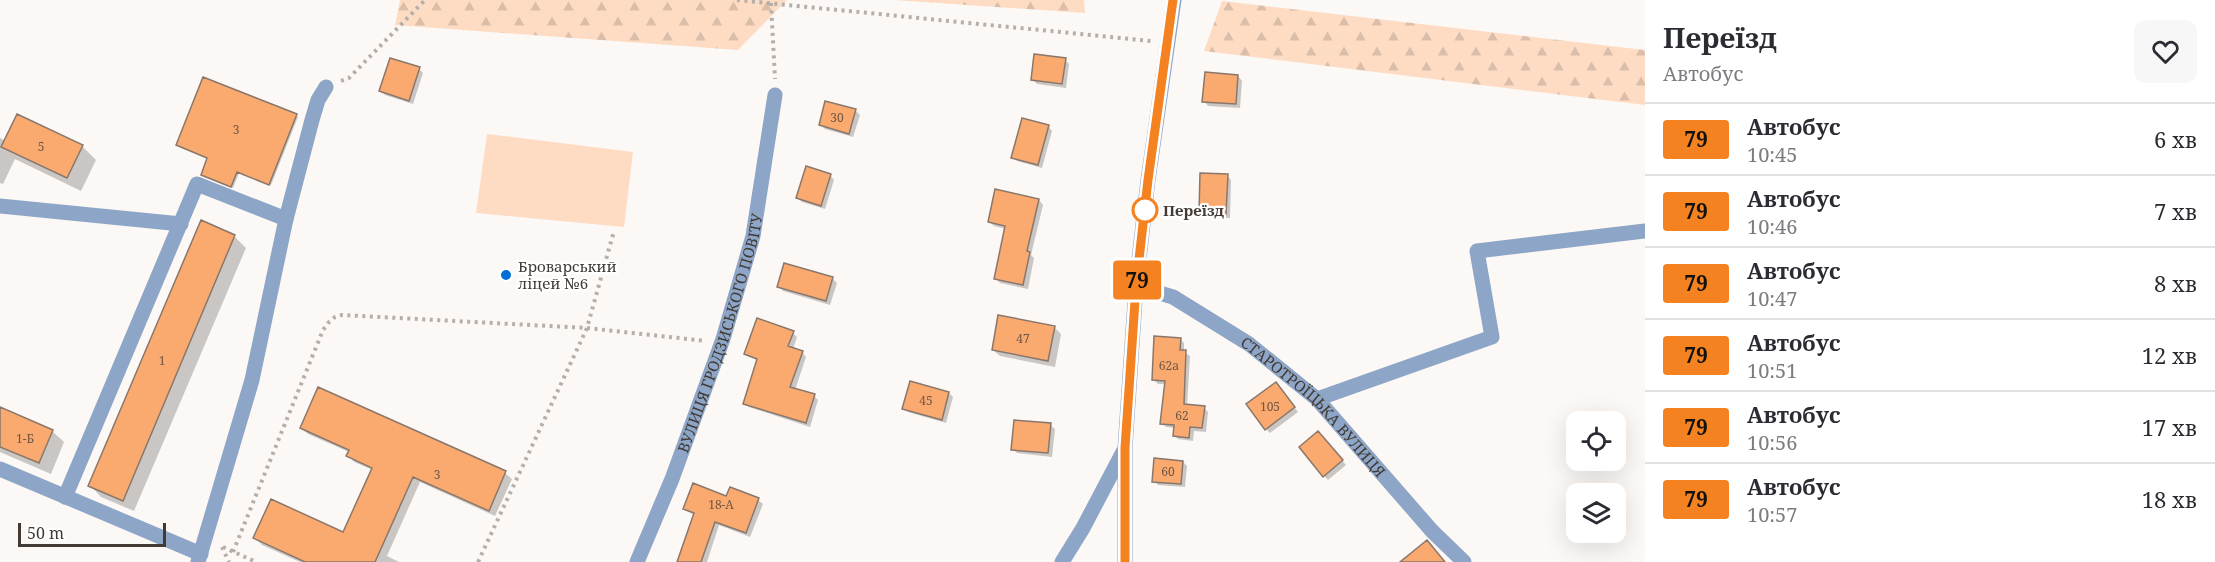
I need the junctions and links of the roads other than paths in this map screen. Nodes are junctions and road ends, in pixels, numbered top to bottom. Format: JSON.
{"nodes":[{"id":1,"x":1173,"y":0,"type":"edge"},
{"id":2,"x":326,"y":87,"type":"road end"},
{"id":3,"x":776,"y":95,"type":"road end"},
{"id":4,"x":0,"y":206,"type":"edge"},
{"id":5,"x":286,"y":219,"type":"junction"},
{"id":6,"x":181,"y":224,"type":"junction"},
{"id":7,"x":1645,"y":231,"type":"edge"},
{"id":8,"x":1136,"y":286,"type":"junction"},
{"id":9,"x":1317,"y":399,"type":"junction"},
{"id":10,"x":1125,"y":448,"type":"junction"},
{"id":11,"x":0,"y":469,"type":"edge"},
{"id":12,"x":65,"y":497,"type":"junction"},
{"id":13,"x":200,"y":558,"type":"edge"},
{"id":14,"x":637,"y":562,"type":"edge"},
{"id":15,"x":1062,"y":562,"type":"edge"},
{"id":16,"x":1125,"y":562,"type":"edge"},
{"id":17,"x":1464,"y":562,"type":"edge"}],
"edges":[{"from":1,"to":8,"type":"street"},
{"from":2,"to":5,"type":"street"},
{"from":3,"to":14,"type":"street","name":"ВУЛИЦЯ ГРОДЗИСЬКОГО ПОВІТУ"},
{"from":4,"to":6,"type":"street"},
{"from":5,"to":6,"type":"street"},
{"from":5,"to":13,"type":"street"},
{"from":6,"to":12,"type":"street"},
{"from":7,"to":9,"type":"street"},
{"from":8,"to":9,"type":"street","name":"СТАРОТРОЇЦЬКА ВУЛИЦЯ"},
{"from":8,"to":10,"type":"street"},
{"from":9,"to":17,"type":"street","name":"СТАРОТРОЇЦЬКА ВУЛИЦЯ"},
{"from":10,"to":15,"type":"street"},
{"from":10,"to":16,"type":"street"},
{"from":11,"to":12,"type":"street"},
{"from":12,"to":13,"type":"street"}]}
